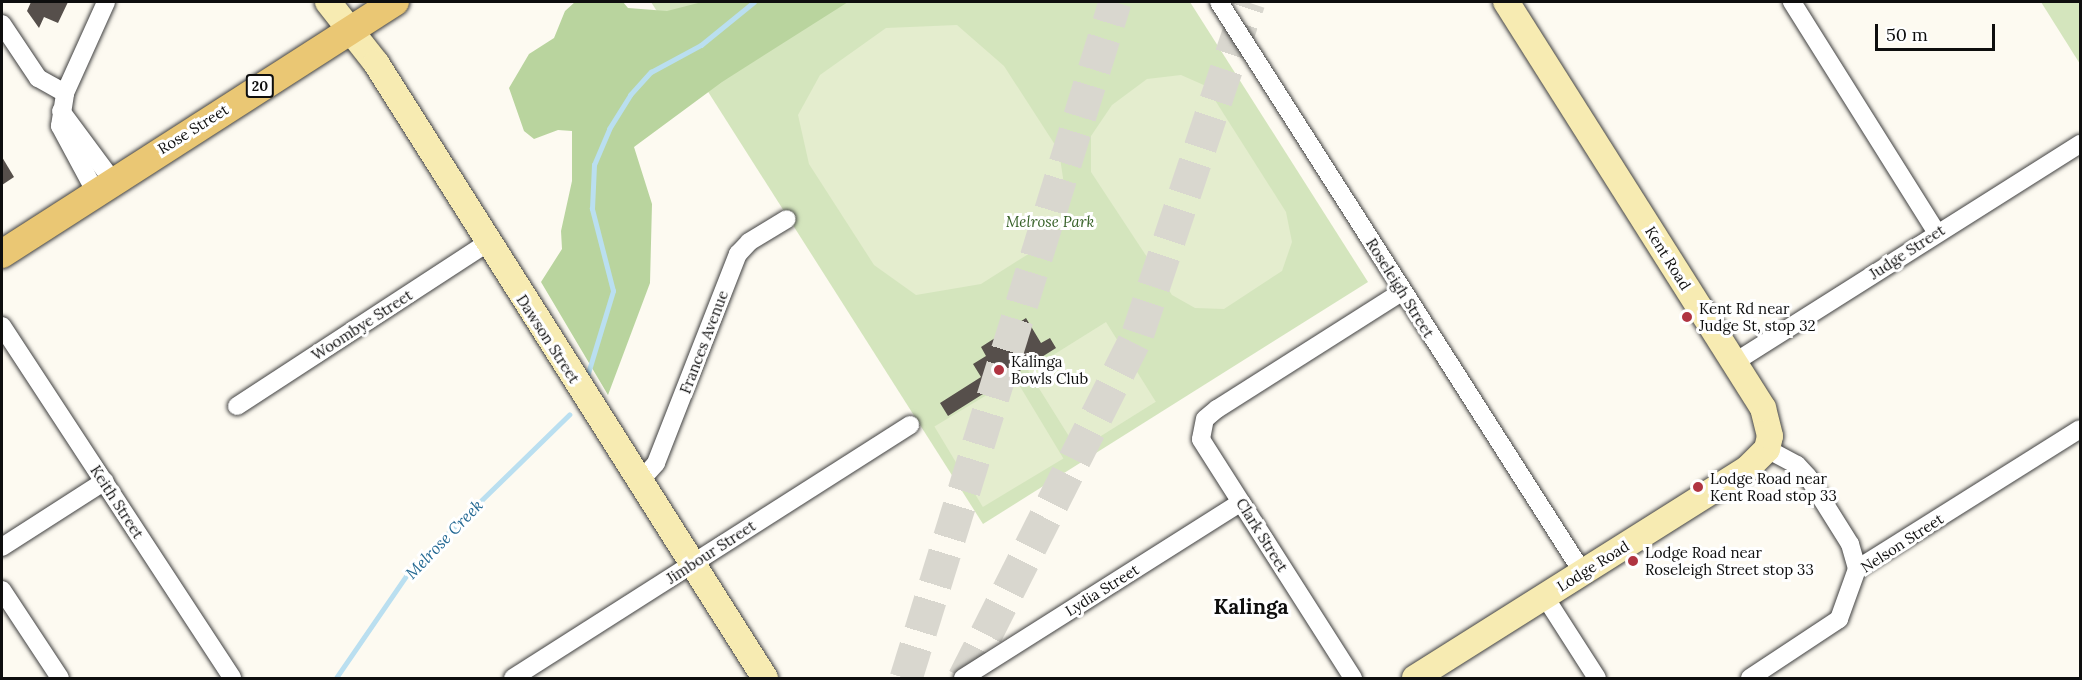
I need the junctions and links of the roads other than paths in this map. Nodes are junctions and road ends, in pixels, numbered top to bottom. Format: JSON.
{"nodes":[{"id":1,"x":105,"y":2,"type":"edge"},
{"id":2,"x":327,"y":2,"type":"edge"},
{"id":3,"x":395,"y":2,"type":"edge"},
{"id":4,"x":1219,"y":2,"type":"edge"},
{"id":5,"x":1506,"y":2,"type":"edge"},
{"id":6,"x":1791,"y":2,"type":"edge"},
{"id":7,"x":2,"y":24,"type":"edge"},
{"id":8,"x":351,"y":30,"type":"junction"},
{"id":9,"x":63,"y":102,"type":"junction"},
{"id":10,"x":2080,"y":144,"type":"edge"},
{"id":11,"x":103,"y":186,"type":"junction"},
{"id":12,"x":787,"y":219,"type":"dead end"},
{"id":13,"x":1936,"y":232,"type":"junction"},
{"id":14,"x":487,"y":243,"type":"junction"},
{"id":15,"x":2,"y":254,"type":"edge"},
{"id":16,"x":1403,"y":291,"type":"junction"},
{"id":17,"x":2,"y":326,"type":"edge"},
{"id":18,"x":1735,"y":362,"type":"junction"},
{"id":19,"x":237,"y":406,"type":"dead end"},
{"id":20,"x":910,"y":425,"type":"dead end"},
{"id":21,"x":2080,"y":429,"type":"edge"},
{"id":22,"x":1767,"y":449,"type":"junction"},
{"id":23,"x":639,"y":481,"type":"junction"},
{"id":24,"x":105,"y":482,"type":"junction"},
{"id":25,"x":1240,"y":502,"type":"junction"},
{"id":26,"x":2,"y":547,"type":"edge"},
{"id":27,"x":692,"y":564,"type":"junction"},
{"id":28,"x":1857,"y":569,"type":"junction"},
{"id":29,"x":1583,"y":573,"type":"junction"},
{"id":30,"x":2,"y":590,"type":"edge"},
{"id":31,"x":1545,"y":597,"type":"junction"},
{"id":32,"x":60,"y":678,"type":"edge"},
{"id":33,"x":232,"y":678,"type":"edge"},
{"id":34,"x":513,"y":678,"type":"edge"},
{"id":35,"x":765,"y":678,"type":"edge"},
{"id":36,"x":963,"y":678,"type":"edge"},
{"id":37,"x":1353,"y":678,"type":"edge"},
{"id":38,"x":1415,"y":678,"type":"edge"},
{"id":39,"x":1597,"y":678,"type":"edge"},
{"id":40,"x":1749,"y":678,"type":"edge"}],
"edges":[{"from":1,"to":9,"type":"street"},
{"from":2,"to":8,"type":"street","name":"Dawson Street"},
{"from":3,"to":8,"type":"main road","name":"Rose Street","number":"20"},
{"from":4,"to":16,"type":"street","name":"Roseleigh Street"},
{"from":5,"to":18,"type":"street","name":"Kent Road"},
{"from":6,"to":13,"type":"street"},
{"from":7,"to":9,"type":"street"},
{"from":8,"to":11,"type":"main road","name":"Rose Street","number":"20"},
{"from":8,"to":14,"type":"street","name":"Dawson Street"},
{"from":9,"to":11,"type":"street"},
{"from":10,"to":13,"type":"street","name":"Judge Street"},
{"from":11,"to":15,"type":"main road","number":"20"},
{"from":12,"to":23,"type":"street","name":"Frances Avenue"},
{"from":13,"to":18,"type":"street","name":"Judge Street"},
{"from":14,"to":19,"type":"street","name":"Woombye Street"},
{"from":14,"to":23,"type":"street","name":"Dawson Street"},
{"from":16,"to":25,"type":"street","name":"Clark Street"},
{"from":16,"to":29,"type":"street","name":"Roseleigh Street"},
{"from":17,"to":24,"type":"street","name":"Keith Street"},
{"from":18,"to":22,"type":"street","name":"Kent Road"},
{"from":20,"to":27,"type":"street","name":"Jimbour Street"},
{"from":21,"to":28,"type":"street","name":"Nelson Street"},
{"from":22,"to":28,"type":"street"},
{"from":22,"to":29,"type":"street","name":"Lodge Road"},
{"from":23,"to":27,"type":"street","name":"Dawson Street"},
{"from":24,"to":26,"type":"street"},
{"from":24,"to":33,"type":"street","name":"Keith Street"},
{"from":25,"to":36,"type":"street","name":"Lydia Street"},
{"from":25,"to":37,"type":"street","name":"Clark Street"},
{"from":27,"to":34,"type":"street","name":"Jimbour Street"},
{"from":27,"to":35,"type":"street","name":"Dawson Street"},
{"from":28,"to":40,"type":"street","name":"Nelson Street"},
{"from":29,"to":31,"type":"street","name":"Lodge Road"},
{"from":30,"to":32,"type":"street"},
{"from":31,"to":38,"type":"street","name":"Lodge Road"},
{"from":31,"to":39,"type":"street"}]}
